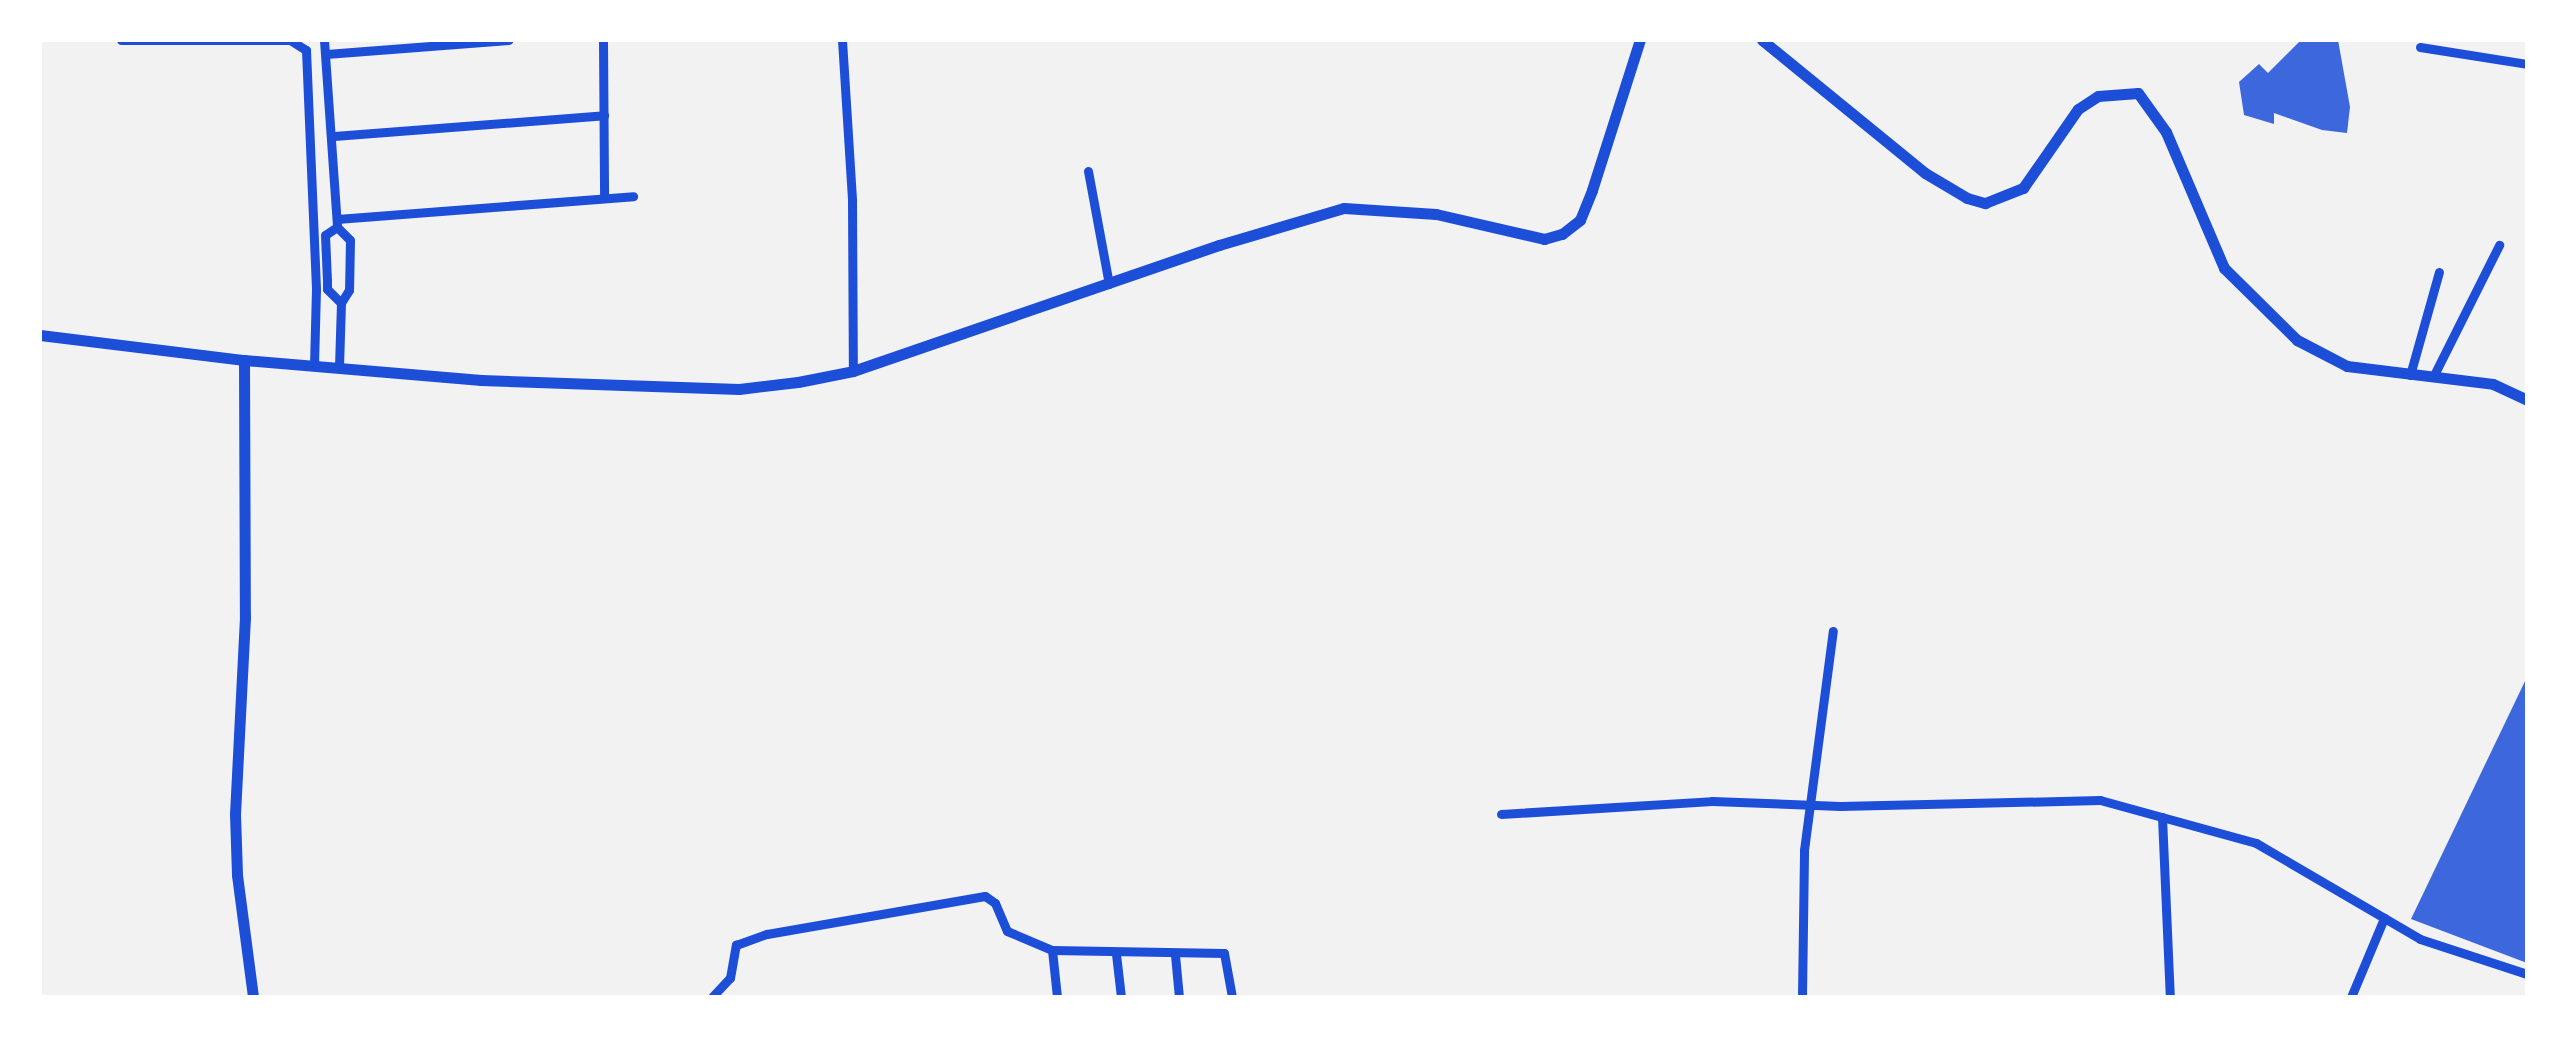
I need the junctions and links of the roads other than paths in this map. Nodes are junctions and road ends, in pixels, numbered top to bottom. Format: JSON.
{"nodes":[{"id":1,"x":121,"y":40,"type":"edge"},
{"id":2,"x":324,"y":40,"type":"edge"},
{"id":3,"x":508,"y":40,"type":"edge"},
{"id":4,"x":603,"y":40,"type":"edge"},
{"id":5,"x":842,"y":40,"type":"edge"},
{"id":6,"x":1640,"y":40,"type":"edge"},
{"id":7,"x":1762,"y":40,"type":"edge"},
{"id":8,"x":2420,"y":47,"type":"dead end"},
{"id":9,"x":326,"y":54,"type":"junction"},
{"id":10,"x":2527,"y":64,"type":"edge"},
{"id":11,"x":604,"y":115,"type":"junction"},
{"id":12,"x":334,"y":136,"type":"junction"},
{"id":13,"x":1088,"y":171,"type":"dead end"},
{"id":14,"x":633,"y":196,"type":"dead end"},
{"id":15,"x":604,"y":198,"type":"junction"},
{"id":16,"x":337,"y":223,"type":"junction"},
{"id":17,"x":2500,"y":244,"type":"dead end"},
{"id":18,"x":2439,"y":272,"type":"dead end"},
{"id":19,"x":1109,"y":284,"type":"junction"},
{"id":20,"x":341,"y":303,"type":"junction"},
{"id":21,"x":40,"y":335,"type":"edge"},
{"id":22,"x":244,"y":360,"type":"junction"},
{"id":23,"x":314,"y":366,"type":"junction"},
{"id":24,"x":339,"y":368,"type":"junction"},
{"id":25,"x":853,"y":371,"type":"junction"},
{"id":26,"x":2410,"y":375,"type":"junction"},
{"id":27,"x":2433,"y":377,"type":"junction"},
{"id":28,"x":2527,"y":400,"type":"edge"},
{"id":29,"x":1832,"y":631,"type":"dead end"},
{"id":30,"x":1809,"y":804,"type":"junction"},
{"id":31,"x":1501,"y":814,"type":"dead end"},
{"id":32,"x":2162,"y":817,"type":"junction"},
{"id":33,"x":2384,"y":918,"type":"junction"},
{"id":34,"x":1052,"y":950,"type":"junction"},
{"id":35,"x":1116,"y":954,"type":"junction"},
{"id":36,"x":1175,"y":955,"type":"junction"},
{"id":37,"x":2527,"y":974,"type":"edge"},
{"id":38,"x":253,"y":997,"type":"edge"},
{"id":39,"x":712,"y":997,"type":"edge"},
{"id":40,"x":1057,"y":997,"type":"edge"},
{"id":41,"x":1121,"y":997,"type":"edge"},
{"id":42,"x":1179,"y":997,"type":"edge"},
{"id":43,"x":1232,"y":997,"type":"edge"},
{"id":44,"x":1802,"y":997,"type":"edge"},
{"id":45,"x":2170,"y":997,"type":"edge"},
{"id":46,"x":2350,"y":997,"type":"edge"}],
"edges":[{"from":1,"to":23,"type":"street"},
{"from":2,"to":9,"type":"street"},
{"from":3,"to":9,"type":"street"},
{"from":4,"to":11,"type":"street"},
{"from":5,"to":25,"type":"street"},
{"from":6,"to":19,"type":"street"},
{"from":7,"to":26,"type":"street"},
{"from":8,"to":10,"type":"street"},
{"from":9,"to":12,"type":"street"},
{"from":11,"to":12,"type":"street"},
{"from":11,"to":15,"type":"street"},
{"from":12,"to":16,"type":"street"},
{"from":13,"to":19,"type":"street"},
{"from":14,"to":15,"type":"street"},
{"from":15,"to":16,"type":"street"},
{"from":16,"to":20,"type":"street"},
{"from":16,"to":20,"type":"street"},
{"from":17,"to":27,"type":"street"},
{"from":18,"to":26,"type":"street"},
{"from":19,"to":25,"type":"street"},
{"from":20,"to":24,"type":"street"},
{"from":21,"to":22,"type":"street"},
{"from":22,"to":23,"type":"street"},
{"from":22,"to":38,"type":"street"},
{"from":23,"to":24,"type":"street"},
{"from":24,"to":25,"type":"street"},
{"from":26,"to":27,"type":"street"},
{"from":27,"to":28,"type":"street"},
{"from":29,"to":30,"type":"street"},
{"from":30,"to":31,"type":"street"},
{"from":30,"to":32,"type":"street"},
{"from":30,"to":44,"type":"street"},
{"from":32,"to":33,"type":"street"},
{"from":32,"to":45,"type":"street"},
{"from":33,"to":37,"type":"street"},
{"from":33,"to":46,"type":"street"},
{"from":34,"to":35,"type":"street"},
{"from":34,"to":39,"type":"street"},
{"from":34,"to":40,"type":"street"},
{"from":35,"to":36,"type":"street"},
{"from":35,"to":41,"type":"street"},
{"from":36,"to":42,"type":"street"},
{"from":36,"to":43,"type":"street"}]}
